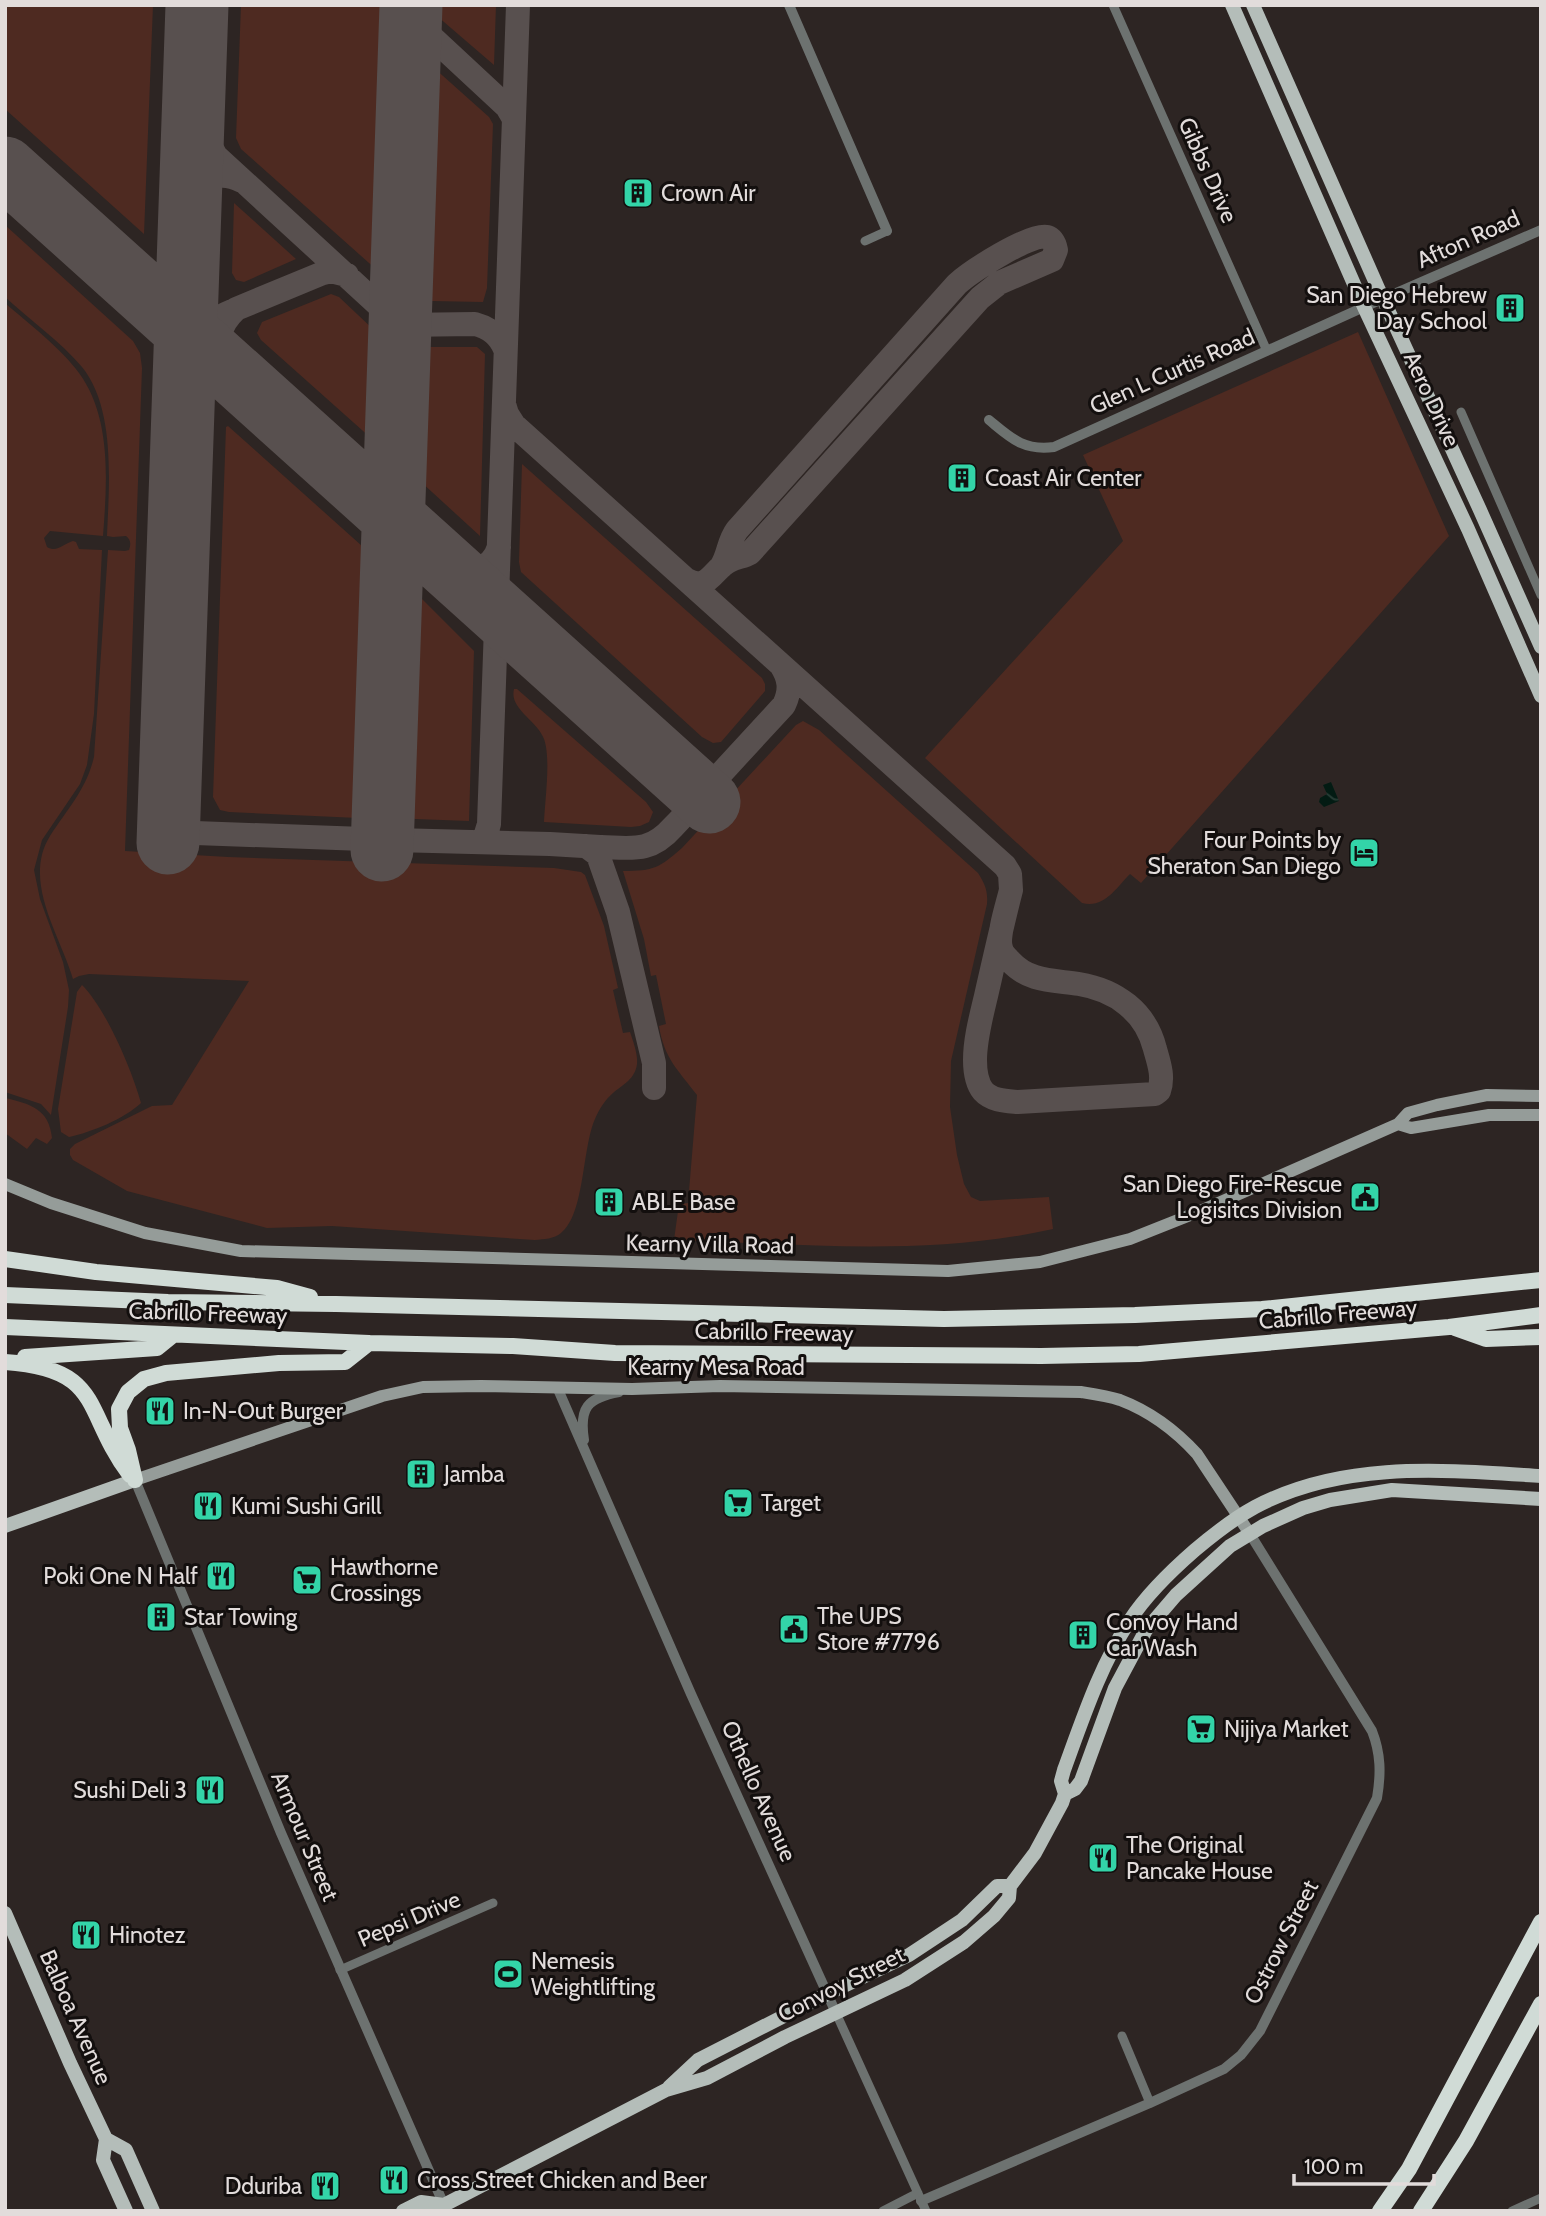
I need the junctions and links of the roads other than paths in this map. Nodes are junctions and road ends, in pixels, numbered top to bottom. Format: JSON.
{"nodes":[{"id":1,"x":789,"y":5,"type":"edge"},
{"id":2,"x":1113,"y":5,"type":"edge"},
{"id":3,"x":1232,"y":5,"type":"edge"},
{"id":4,"x":1253,"y":5,"type":"edge"},
{"id":5,"x":1541,"y":230,"type":"edge"},
{"id":6,"x":887,"y":231,"type":"joint"},
{"id":7,"x":865,"y":241,"type":"dead end"},
{"id":8,"x":1374,"y":303,"type":"junction"},
{"id":9,"x":1267,"y":351,"type":"junction"},
{"id":10,"x":1461,"y":412,"type":"dead end"},
{"id":11,"x":989,"y":420,"type":"dead end"},
{"id":12,"x":1541,"y":595,"type":"edge"},
{"id":13,"x":1541,"y":647,"type":"edge"},
{"id":14,"x":1541,"y":696,"type":"edge"},
{"id":15,"x":1541,"y":1096,"type":"edge"},
{"id":16,"x":1541,"y":1115,"type":"edge"},
{"id":17,"x":1398,"y":1124,"type":"junction"},
{"id":18,"x":5,"y":1184,"type":"edge"},
{"id":19,"x":5,"y":1259,"type":"edge"},
{"id":20,"x":1541,"y":1269,"type":"edge"},
{"id":21,"x":5,"y":1271,"type":"edge"},
{"id":22,"x":96,"y":1272,"type":"junction"},
{"id":23,"x":1541,"y":1280,"type":"edge"},
{"id":24,"x":1510,"y":1283,"type":"junction"},
{"id":25,"x":5,"y":1295,"type":"edge"},
{"id":26,"x":336,"y":1304,"type":"junction"},
{"id":27,"x":1541,"y":1315,"type":"edge"},
{"id":28,"x":5,"y":1327,"type":"edge"},
{"id":29,"x":1449,"y":1327,"type":"junction"},
{"id":30,"x":173,"y":1335,"type":"junction"},
{"id":31,"x":1541,"y":1336,"type":"edge"},
{"id":32,"x":369,"y":1343,"type":"junction"},
{"id":33,"x":5,"y":1359,"type":"edge"},
{"id":34,"x":557,"y":1388,"type":"junction"},
{"id":35,"x":632,"y":1389,"type":"junction"},
{"id":36,"x":589,"y":1463,"type":"junction"},
{"id":37,"x":1541,"y":1476,"type":"edge"},
{"id":38,"x":135,"y":1480,"type":"junction"},
{"id":39,"x":1541,"y":1499,"type":"edge"},
{"id":40,"x":1239,"y":1518,"type":"junction"},
{"id":41,"x":5,"y":1526,"type":"edge"},
{"id":42,"x":1250,"y":1534,"type":"junction"},
{"id":43,"x":1065,"y":1794,"type":"junction"},
{"id":44,"x":1010,"y":1886,"type":"junction"},
{"id":45,"x":979,"y":1902,"type":"junction"},
{"id":46,"x":493,"y":1903,"type":"dead end"},
{"id":47,"x":5,"y":1913,"type":"edge"},
{"id":48,"x":1541,"y":1922,"type":"edge"},
{"id":49,"x":934,"y":1961,"type":"junction"},
{"id":50,"x":340,"y":1970,"type":"junction"},
{"id":51,"x":827,"y":1994,"type":"junction"},
{"id":52,"x":1541,"y":2004,"type":"edge"},
{"id":53,"x":836,"y":2013,"type":"junction"},
{"id":54,"x":1122,"y":2036,"type":"dead end"},
{"id":55,"x":666,"y":2090,"type":"junction"},
{"id":56,"x":1150,"y":2103,"type":"junction"},
{"id":57,"x":106,"y":2139,"type":"junction"},
{"id":58,"x":1541,"y":2198,"type":"edge"},
{"id":59,"x":921,"y":2202,"type":"edge"},
{"id":60,"x":441,"y":2208,"type":"edge"},
{"id":61,"x":126,"y":2211,"type":"edge"},
{"id":62,"x":153,"y":2211,"type":"edge"},
{"id":63,"x":403,"y":2211,"type":"edge"},
{"id":64,"x":883,"y":2211,"type":"edge"},
{"id":65,"x":1380,"y":2211,"type":"edge"},
{"id":66,"x":1421,"y":2211,"type":"edge"},
{"id":67,"x":1512,"y":2211,"type":"edge"}],
"edges":[{"from":1,"to":6,"type":"street"},
{"from":2,"to":9,"type":"street","name":"Gibbs Drive"},
{"from":3,"to":8,"type":"main road","name":"Aero Drive"},
{"from":4,"to":8,"type":"main road","name":"Aero Drive"},
{"from":5,"to":8,"type":"street","name":"Afton Road"},
{"from":6,"to":7,"type":"street"},
{"from":8,"to":9,"type":"street","name":"Glen L Curtis Road"},
{"from":8,"to":13,"type":"main road","name":"Aero Drive"},
{"from":8,"to":14,"type":"main road","name":"Aero Drive"},
{"from":9,"to":11,"type":"street","name":"Glen L Curtis Road"},
{"from":10,"to":12,"type":"street"},
{"from":15,"to":17,"type":"main road","name":"Kearny Villa Road"},
{"from":16,"to":17,"type":"main road","name":"Kearny Villa Road"},
{"from":17,"to":18,"type":"main road","name":"Kearny Villa Road"},
{"from":19,"to":22,"type":"highway"},
{"from":20,"to":24,"type":"highway"},
{"from":21,"to":22,"type":"highway"},
{"from":22,"to":26,"type":"highway"},
{"from":23,"to":24,"type":"highway","name":"Cabrillo Freeway"},
{"from":24,"to":26,"type":"highway","name":"Cabrillo Freeway"},
{"from":25,"to":26,"type":"highway","name":"Cabrillo Freeway"},
{"from":27,"to":29,"type":"highway","name":"Cabrillo Freeway"},
{"from":28,"to":30,"type":"highway","name":"Cabrillo Freeway"},
{"from":29,"to":31,"type":"highway"},
{"from":29,"to":32,"type":"highway","name":"Cabrillo Freeway"},
{"from":30,"to":32,"type":"highway","name":"Cabrillo Freeway"},
{"from":30,"to":33,"type":"highway"},
{"from":32,"to":38,"type":"highway"},
{"from":33,"to":38,"type":"highway"},
{"from":34,"to":35,"type":"main road","name":"Kearny Mesa Road"},
{"from":34,"to":36,"type":"street","name":"Othello Avenue"},
{"from":34,"to":38,"type":"main road","name":"Kearny Mesa Road"},
{"from":35,"to":36,"type":"street"},
{"from":35,"to":40,"type":"main road","name":"Kearny Mesa Road"},
{"from":36,"to":51,"type":"street","name":"Othello Avenue"},
{"from":37,"to":40,"type":"main road","name":"Convoy Street"},
{"from":38,"to":41,"type":"main road"},
{"from":38,"to":50,"type":"street","name":"Armour Street"},
{"from":39,"to":42,"type":"main road","name":"Convoy Street"},
{"from":40,"to":42,"type":"main road","name":"Kearny Mesa Road"},
{"from":40,"to":43,"type":"main road","name":"Convoy Street"},
{"from":42,"to":43,"type":"main road","name":"Convoy Street"},
{"from":42,"to":56,"type":"street","name":"Ostrow Street"},
{"from":43,"to":44,"type":"main road","name":"Convoy Street"},
{"from":44,"to":45,"type":"main road","name":"Convoy Street"},
{"from":44,"to":49,"type":"main road","name":"Convoy Street"},
{"from":45,"to":49,"type":"main road"},
{"from":45,"to":51,"type":"main road","name":"Convoy Street"},
{"from":46,"to":50,"type":"street","name":"Pepsi Drive"},
{"from":47,"to":57,"type":"main road","name":"Balboa Avenue"},
{"from":48,"to":65,"type":"highway"},
{"from":49,"to":53,"type":"main road","name":"Convoy Street"},
{"from":50,"to":60,"type":"street","name":"Armour Street"},
{"from":51,"to":53,"type":"street","name":"Othello Avenue"},
{"from":51,"to":55,"type":"main road","name":"Convoy Street"},
{"from":52,"to":66,"type":"highway"},
{"from":53,"to":55,"type":"main road","name":"Convoy Street"},
{"from":53,"to":59,"type":"street","name":"Othello Avenue"},
{"from":54,"to":56,"type":"street"},
{"from":55,"to":60,"type":"main road","name":"Convoy Street"},
{"from":56,"to":59,"type":"street","name":"Ostrow Street"},
{"from":57,"to":61,"type":"main road","name":"Balboa Avenue"},
{"from":57,"to":62,"type":"main road","name":"Balboa Avenue"},
{"from":58,"to":67,"type":"street"},
{"from":59,"to":64,"type":"street"},
{"from":60,"to":63,"type":"main road","name":"Convoy Street"}]}
